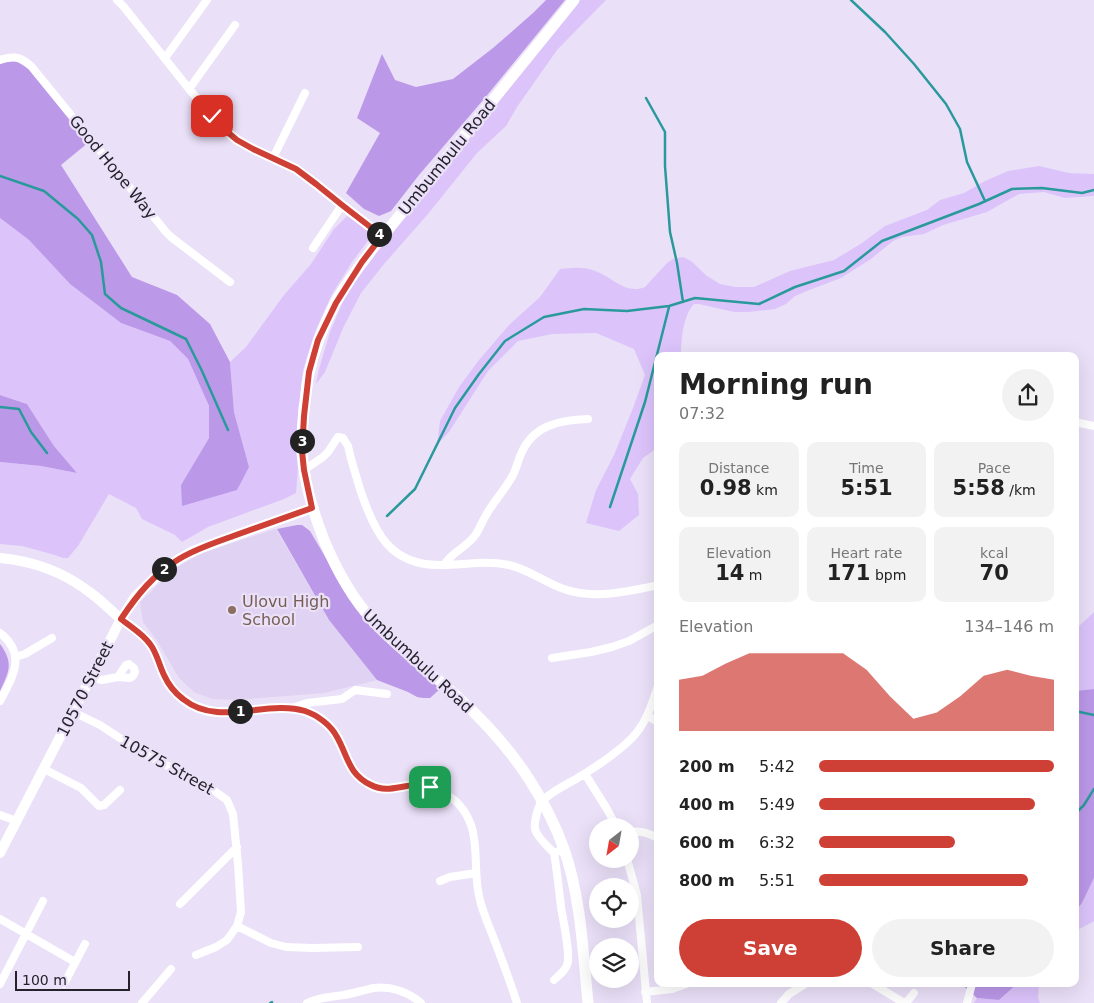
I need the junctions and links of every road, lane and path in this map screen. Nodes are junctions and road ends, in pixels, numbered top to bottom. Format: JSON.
{"nodes":[{"id":1,"x":117,"y":0,"type":"edge"},
{"id":2,"x":206,"y":0,"type":"edge"},
{"id":3,"x":574,"y":0,"type":"edge"},
{"id":4,"x":235,"y":25,"type":"dead end"},
{"id":5,"x":165,"y":58,"type":"junction"},
{"id":6,"x":0,"y":60,"type":"edge"},
{"id":7,"x":190,"y":89,"type":"junction"},
{"id":8,"x":305,"y":93,"type":"dead end"},
{"id":9,"x":273,"y":158,"type":"junction"},
{"id":10,"x":342,"y":205,"type":"junction"},
{"id":11,"x":382,"y":236,"type":"junction"},
{"id":12,"x":313,"y":248,"type":"dead end"},
{"id":13,"x":230,"y":282,"type":"dead end"},
{"id":14,"x":588,"y":420,"type":"dead end"},
{"id":15,"x":1079,"y":423,"type":"edge"},
{"id":16,"x":1094,"y":426,"type":"edge"},
{"id":17,"x":304,"y":470,"type":"junction"},
{"id":18,"x":312,"y":508,"type":"junction"},
{"id":19,"x":0,"y":558,"type":"edge"},
{"id":20,"x":444,"y":565,"type":"junction"},
{"id":21,"x":654,"y":586,"type":"edge"},
{"id":22,"x":121,"y":619,"type":"junction"},
{"id":23,"x":654,"y":627,"type":"edge"},
{"id":24,"x":0,"y":634,"type":"edge"},
{"id":25,"x":52,"y":638,"type":"dead end"},
{"id":26,"x":15,"y":657,"type":"junction"},
{"id":27,"x":552,"y":658,"type":"dead end"},
{"id":28,"x":118,"y":677,"type":"dead end"},
{"id":29,"x":91,"y":678,"type":"junction"},
{"id":30,"x":387,"y":694,"type":"dead end"},
{"id":31,"x":654,"y":698,"type":"edge"},
{"id":32,"x":0,"y":701,"type":"edge"},
{"id":33,"x":291,"y":708,"type":"junction"},
{"id":34,"x":73,"y":712,"type":"junction"},
{"id":35,"x":648,"y":716,"type":"junction"},
{"id":36,"x":654,"y":720,"type":"edge"},
{"id":37,"x":44,"y":769,"type":"junction"},
{"id":38,"x":584,"y":774,"type":"junction"},
{"id":39,"x":120,"y":790,"type":"dead end"},
{"id":40,"x":542,"y":801,"type":"junction"},
{"id":41,"x":0,"y":815,"type":"edge"},
{"id":42,"x":612,"y":818,"type":"edge"},
{"id":43,"x":17,"y":821,"type":"junction"},
{"id":44,"x":639,"y":831,"type":"edge"},
{"id":45,"x":654,"y":836,"type":"edge"},
{"id":46,"x":237,"y":847,"type":"junction"},
{"id":47,"x":559,"y":851,"type":"junction"},
{"id":48,"x":0,"y":853,"type":"edge"},
{"id":49,"x":630,"y":868,"type":"edge"},
{"id":50,"x":476,"y":873,"type":"junction"},
{"id":51,"x":440,"y":881,"type":"dead end"},
{"id":52,"x":44,"y":901,"type":"dead end"},
{"id":53,"x":180,"y":904,"type":"dead end"},
{"id":54,"x":0,"y":919,"type":"edge"},
{"id":55,"x":237,"y":926,"type":"junction"},
{"id":56,"x":26,"y":934,"type":"junction"},
{"id":57,"x":86,"y":944,"type":"dead end"},
{"id":58,"x":358,"y":947,"type":"dead end"},
{"id":59,"x":196,"y":955,"type":"dead end"},
{"id":60,"x":75,"y":962,"type":"junction"},
{"id":61,"x":171,"y":969,"type":"dead end"},
{"id":62,"x":554,"y":980,"type":"dead end"},
{"id":63,"x":0,"y":984,"type":"edge"},
{"id":64,"x":64,"y":984,"type":"dead end"},
{"id":65,"x":678,"y":987,"type":"edge"},
{"id":66,"x":800,"y":987,"type":"edge"},
{"id":67,"x":878,"y":987,"type":"edge"},
{"id":68,"x":971,"y":987,"type":"edge"},
{"id":69,"x":645,"y":992,"type":"junction"},
{"id":70,"x":914,"y":992,"type":"dead end"},
{"id":71,"x":142,"y":1003,"type":"edge"},
{"id":72,"x":306,"y":1003,"type":"edge"},
{"id":73,"x":421,"y":1003,"type":"edge"},
{"id":74,"x":518,"y":1003,"type":"edge"},
{"id":75,"x":588,"y":1003,"type":"edge"},
{"id":76,"x":647,"y":1003,"type":"edge"},
{"id":77,"x":782,"y":1003,"type":"edge"},
{"id":78,"x":905,"y":1003,"type":"edge"},
{"id":79,"x":967,"y":1003,"type":"edge"}],
"edges":[{"from":1,"to":5,"type":"street"},
{"from":2,"to":5,"type":"street"},
{"from":3,"to":11,"type":"main road","name":"Umbumbulu Road"},
{"from":4,"to":7,"type":"street"},
{"from":5,"to":7,"type":"street"},
{"from":6,"to":13,"type":"street","name":"Good Hope Way"},
{"from":7,"to":9,"type":"street"},
{"from":8,"to":9,"type":"street"},
{"from":9,"to":10,"type":"street"},
{"from":10,"to":11,"type":"street"},
{"from":10,"to":12,"type":"street"},
{"from":11,"to":17,"type":"main road","name":"Umbumbulu Road"},
{"from":14,"to":20,"type":"street"},
{"from":15,"to":16,"type":"street"},
{"from":17,"to":18,"type":"main road","name":"Umbumbulu Road"},
{"from":17,"to":20,"type":"street"},
{"from":18,"to":22,"type":"street","name":"10570 Street"},
{"from":18,"to":40,"type":"main road","name":"Umbumbulu Road"},
{"from":19,"to":22,"type":"street"},
{"from":20,"to":21,"type":"street"},
{"from":22,"to":29,"type":"street","name":"10570 Street"},
{"from":22,"to":33,"type":"street"},
{"from":23,"to":27,"type":"street"},
{"from":24,"to":26,"type":"street"},
{"from":25,"to":26,"type":"street"},
{"from":26,"to":32,"type":"street"},
{"from":28,"to":29,"type":"street"},
{"from":29,"to":34,"type":"street","name":"10570 Street"},
{"from":30,"to":33,"type":"street"},
{"from":31,"to":35,"type":"street"},
{"from":33,"to":50,"type":"street"},
{"from":34,"to":37,"type":"street","name":"10570 Street"},
{"from":34,"to":46,"type":"street","name":"10575 Street"},
{"from":35,"to":36,"type":"street"},
{"from":35,"to":38,"type":"street"},
{"from":37,"to":39,"type":"street"},
{"from":37,"to":43,"type":"street","name":"10570 Street"},
{"from":38,"to":40,"type":"street"},
{"from":38,"to":42,"type":"street"},
{"from":40,"to":47,"type":"main road","name":"Umbumbulu Road"},
{"from":40,"to":47,"type":"street"},
{"from":41,"to":43,"type":"street"},
{"from":43,"to":48,"type":"street","name":"10570 Street"},
{"from":44,"to":45,"type":"street"},
{"from":46,"to":53,"type":"street"},
{"from":46,"to":55,"type":"street","name":"10575 Street"},
{"from":47,"to":62,"type":"street"},
{"from":47,"to":75,"type":"main road","name":"Umbumbulu Road"},
{"from":49,"to":69,"type":"street"},
{"from":50,"to":51,"type":"street"},
{"from":50,"to":74,"type":"street"},
{"from":52,"to":56,"type":"street"},
{"from":54,"to":56,"type":"street"},
{"from":55,"to":58,"type":"street"},
{"from":55,"to":59,"type":"street"},
{"from":56,"to":60,"type":"street"},
{"from":56,"to":63,"type":"street"},
{"from":57,"to":60,"type":"street"},
{"from":60,"to":64,"type":"street"},
{"from":61,"to":71,"type":"street"},
{"from":65,"to":69,"type":"street"},
{"from":66,"to":77,"type":"street"},
{"from":67,"to":78,"type":"street"},
{"from":68,"to":79,"type":"street"},
{"from":69,"to":76,"type":"street"},
{"from":70,"to":78,"type":"street"},
{"from":72,"to":73,"type":"street"}]}
